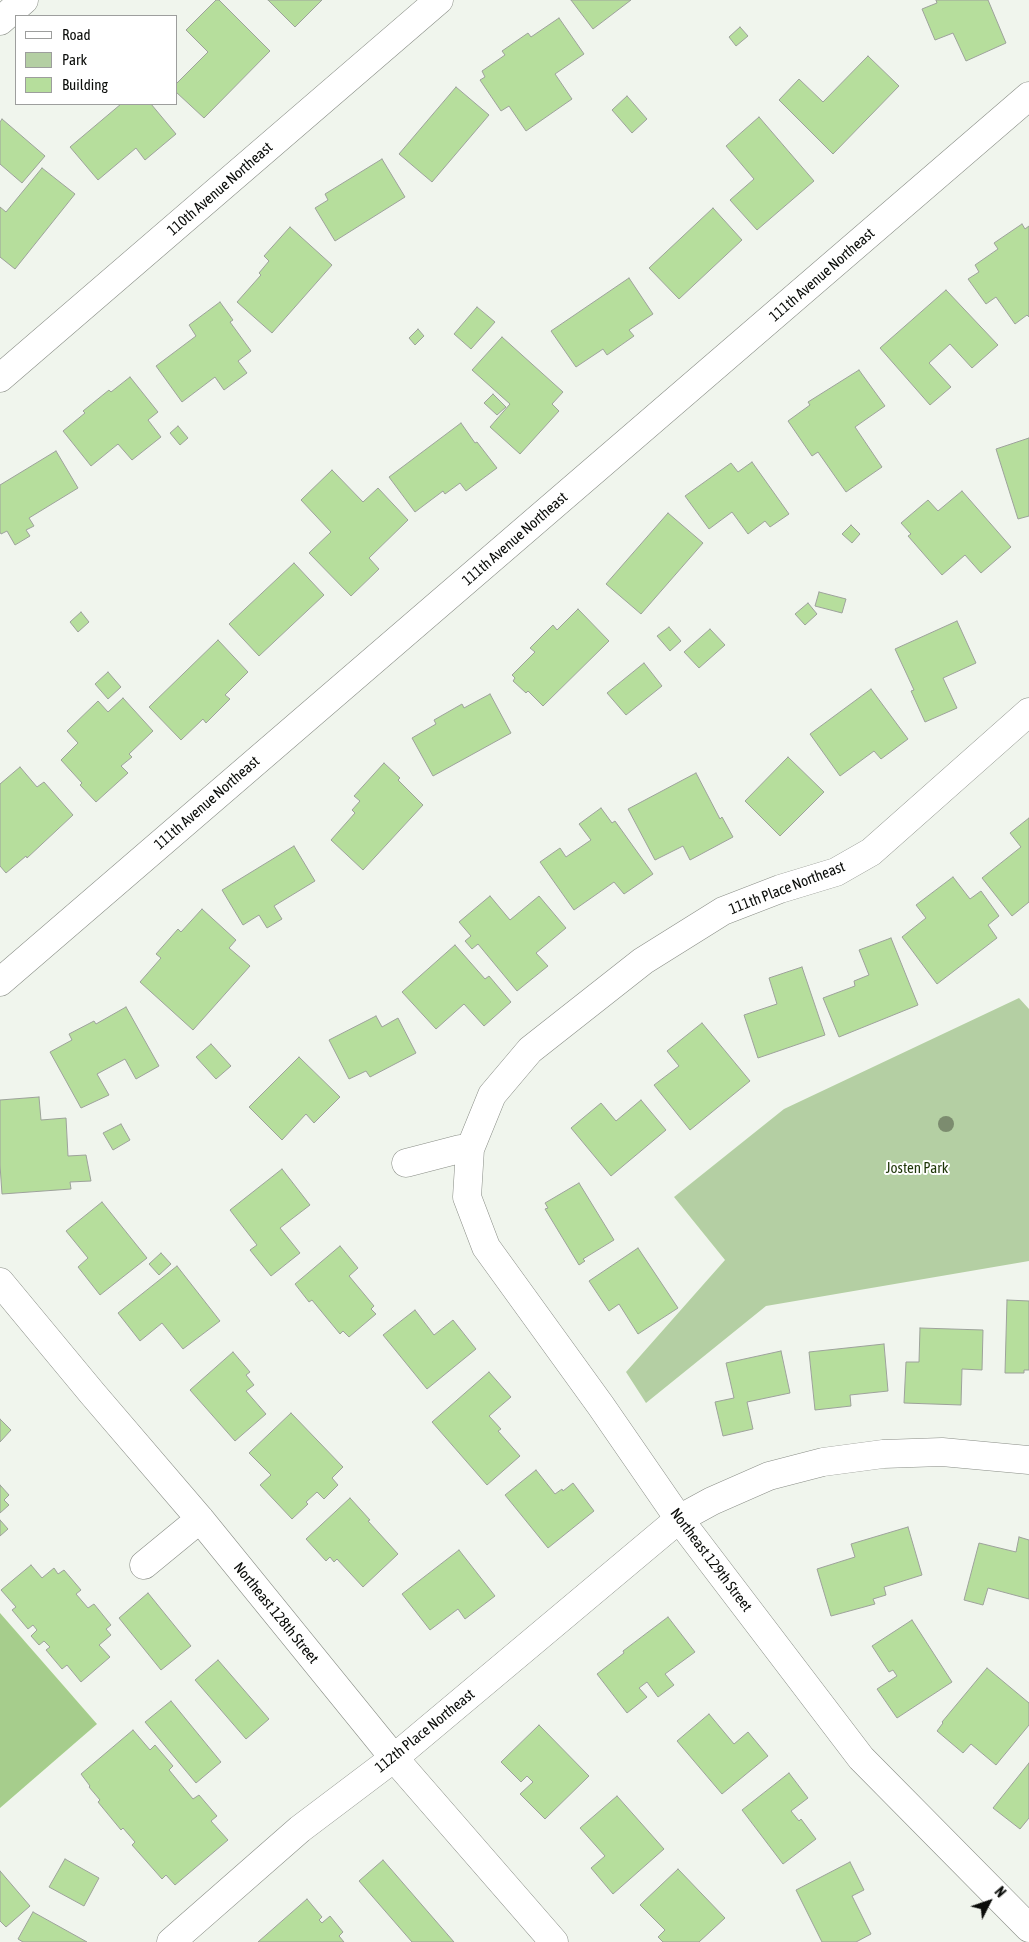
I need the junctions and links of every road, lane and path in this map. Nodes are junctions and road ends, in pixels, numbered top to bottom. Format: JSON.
{"nodes":[{"id":1,"x":24,"y":0,"type":"edge"},
{"id":2,"x":439,"y":0,"type":"edge"},
{"id":3,"x":0,"y":20,"type":"edge"},
{"id":4,"x":1029,"y":96,"type":"edge"},
{"id":5,"x":0,"y":378,"type":"edge"},
{"id":6,"x":1029,"y":712,"type":"edge"},
{"id":7,"x":0,"y":982,"type":"edge"},
{"id":8,"x":470,"y":1149,"type":"junction"},
{"id":9,"x":406,"y":1163,"type":"dead end"},
{"id":10,"x":0,"y":1282,"type":"edge"},
{"id":11,"x":1029,"y":1460,"type":"edge"},
{"id":12,"x":200,"y":1519,"type":"junction"},
{"id":13,"x":679,"y":1519,"type":"junction"},
{"id":14,"x":144,"y":1565,"type":"dead end"},
{"id":15,"x":394,"y":1758,"type":"junction"},
{"id":16,"x":1029,"y":1928,"type":"edge"},
{"id":17,"x":171,"y":1942,"type":"edge"},
{"id":18,"x":554,"y":1942,"type":"edge"}],
"edges":[{"from":1,"to":3,"type":"street"},
{"from":2,"to":5,"type":"street","name":"110th Avenue Northeast"},
{"from":4,"to":7,"type":"street","name":"111th Avenue Northeast"},
{"from":6,"to":8,"type":"street","name":"111th Place Northeast"},
{"from":8,"to":9,"type":"street"},
{"from":8,"to":13,"type":"street","name":"Northeast 129th Street"},
{"from":10,"to":12,"type":"street","name":"Northeast 128th Street"},
{"from":11,"to":13,"type":"street","name":"112th Place Northeast"},
{"from":12,"to":14,"type":"street"},
{"from":12,"to":15,"type":"street","name":"Northeast 128th Street"},
{"from":13,"to":15,"type":"street","name":"112th Place Northeast"},
{"from":13,"to":16,"type":"street","name":"Northeast 129th Street"},
{"from":15,"to":17,"type":"street","name":"112th Place Northeast"},
{"from":15,"to":18,"type":"street","name":"Northeast 128th Street"}]}
